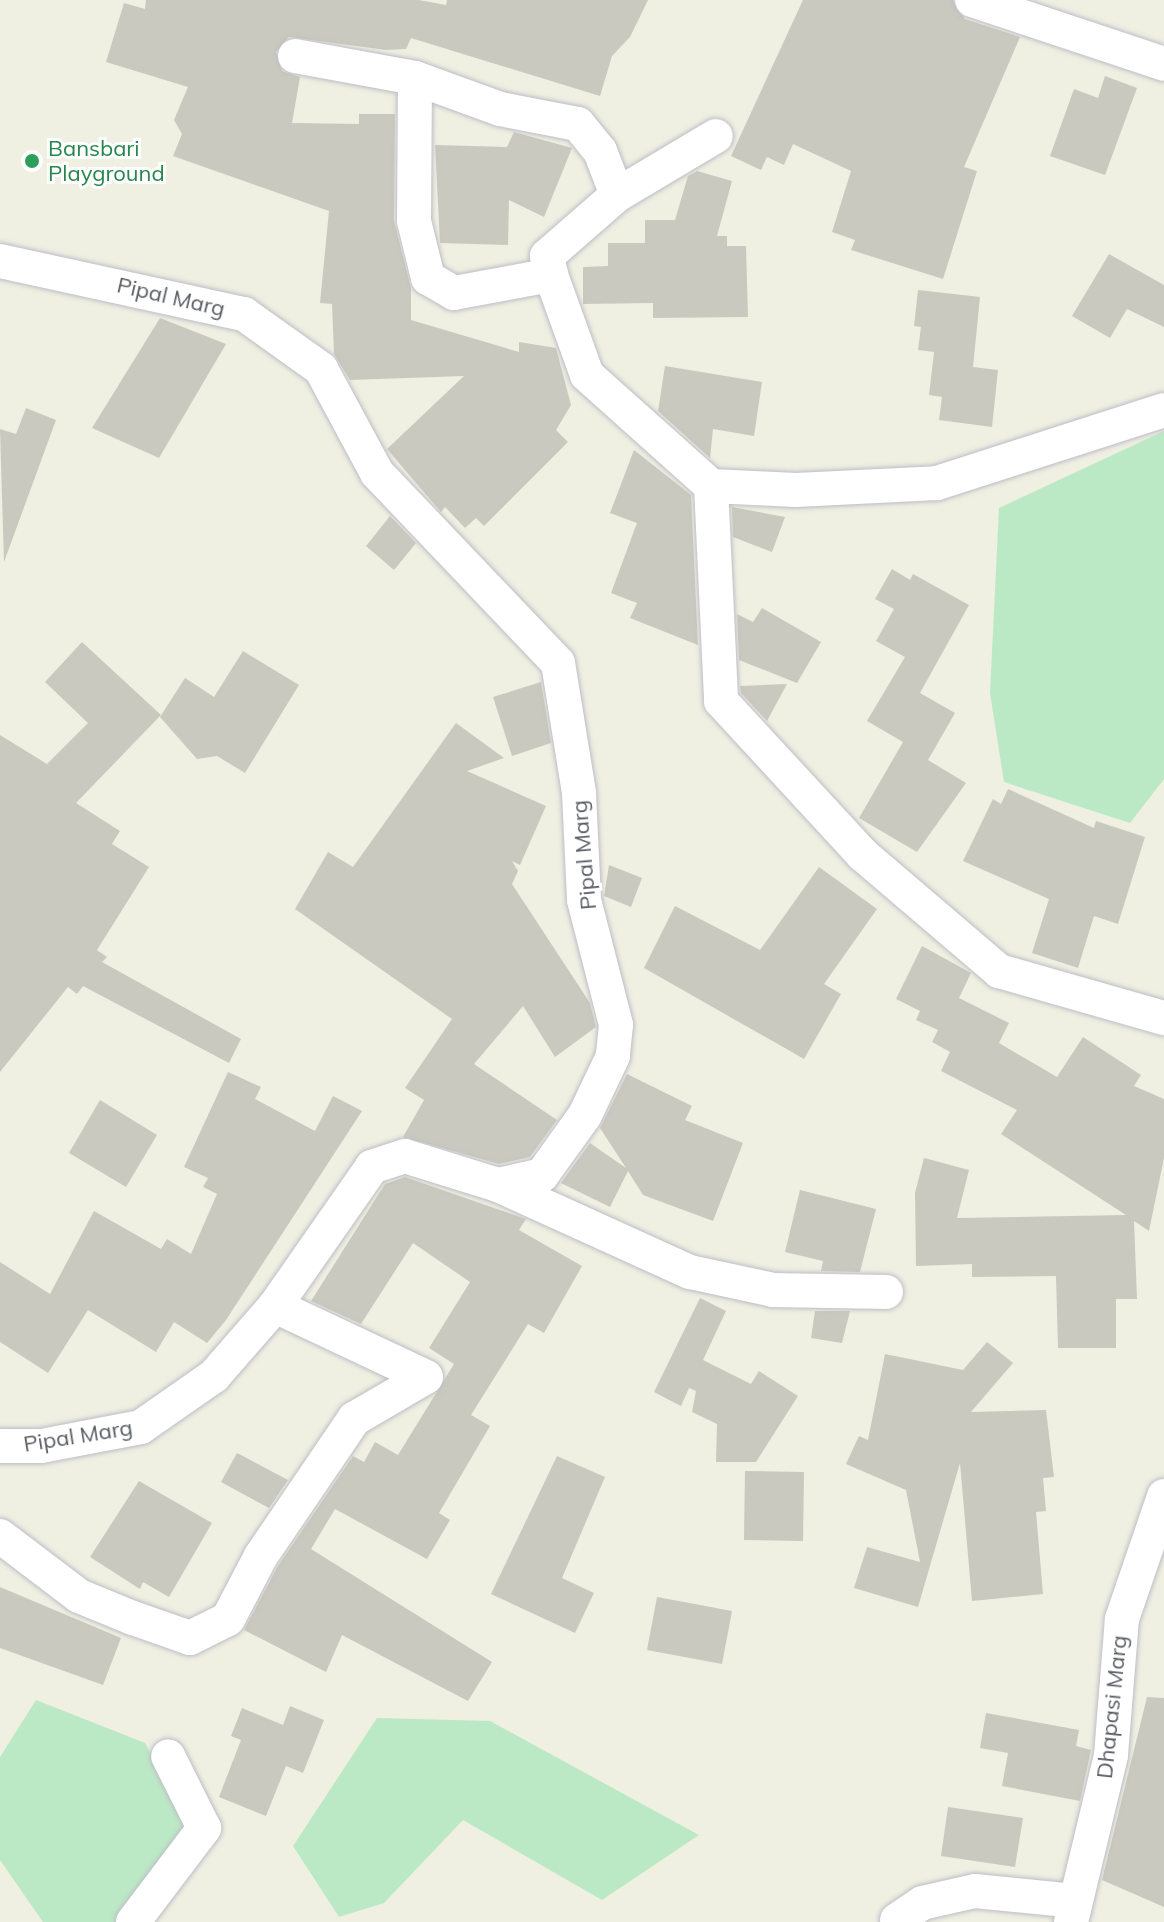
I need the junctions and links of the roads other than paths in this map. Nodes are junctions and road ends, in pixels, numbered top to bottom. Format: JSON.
{"nodes":[{"id":1,"x":972,"y":0,"type":"edge"},
{"id":2,"x":295,"y":56,"type":"dead end"},
{"id":3,"x":1164,"y":64,"type":"edge"},
{"id":4,"x":415,"y":78,"type":"junction"},
{"id":5,"x":716,"y":136,"type":"dead end"},
{"id":6,"x":617,"y":195,"type":"junction"},
{"id":7,"x":0,"y":261,"type":"edge"},
{"id":8,"x":551,"y":275,"type":"junction"},
{"id":9,"x":1164,"y":410,"type":"edge"},
{"id":10,"x":711,"y":486,"type":"junction"},
{"id":11,"x":1164,"y":1018,"type":"edge"},
{"id":12,"x":498,"y":1185,"type":"junction"},
{"id":13,"x":886,"y":1292,"type":"dead end"},
{"id":14,"x":275,"y":1306,"type":"junction"},
{"id":15,"x":0,"y":1446,"type":"edge"},
{"id":16,"x":1164,"y":1496,"type":"edge"},
{"id":17,"x":0,"y":1536,"type":"edge"},
{"id":18,"x":168,"y":1756,"type":"dead end"},
{"id":19,"x":1073,"y":1911,"type":"edge"},
{"id":20,"x":897,"y":1920,"type":"edge"},
{"id":21,"x":133,"y":1922,"type":"edge"}],
"edges":[{"from":1,"to":3,"type":"street"},
{"from":2,"to":4,"type":"street"},
{"from":4,"to":6,"type":"street"},
{"from":4,"to":8,"type":"street"},
{"from":5,"to":6,"type":"street"},
{"from":6,"to":8,"type":"street"},
{"from":7,"to":12,"type":"street","name":"Pipal Marg"},
{"from":8,"to":10,"type":"street"},
{"from":9,"to":10,"type":"street"},
{"from":10,"to":11,"type":"street"},
{"from":12,"to":13,"type":"street"},
{"from":12,"to":14,"type":"street","name":"Pipal Marg"},
{"from":14,"to":15,"type":"street","name":"Pipal Marg"},
{"from":14,"to":17,"type":"street"},
{"from":16,"to":19,"type":"street","name":"Dhapasi Marg"},
{"from":18,"to":21,"type":"street"},
{"from":19,"to":20,"type":"street"}]}
